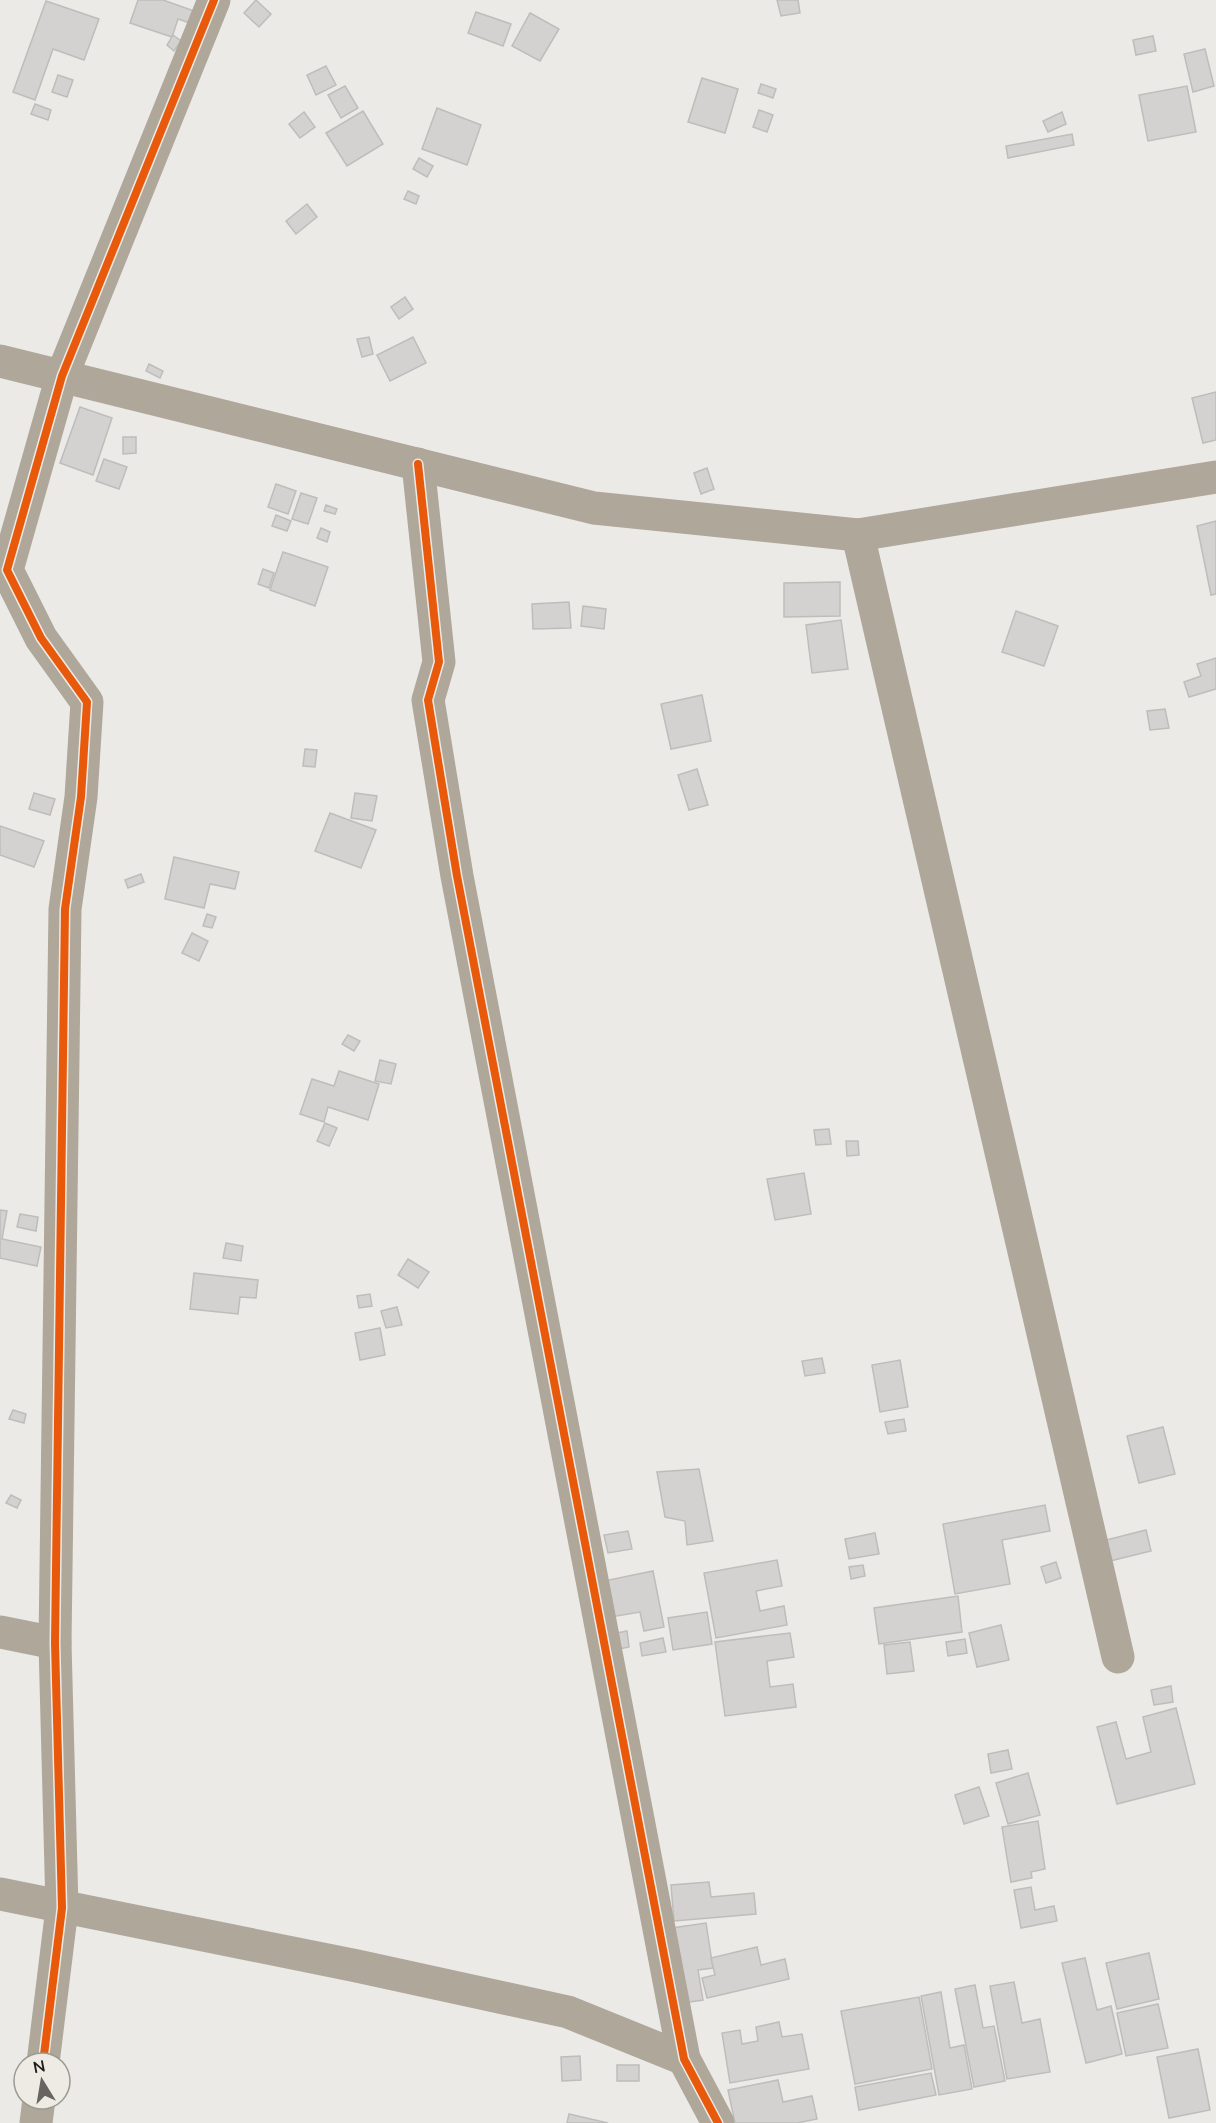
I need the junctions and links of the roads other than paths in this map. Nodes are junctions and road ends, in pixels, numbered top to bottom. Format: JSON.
{"nodes":[{"id":1,"x":214,"y":0,"type":"edge"},
{"id":2,"x":0,"y":361,"type":"edge"},
{"id":3,"x":62,"y":376,"type":"junction"},
{"id":4,"x":418,"y":464,"type":"junction"},
{"id":5,"x":1216,"y":477,"type":"edge"},
{"id":6,"x":858,"y":534,"type":"junction"},
{"id":7,"x":0,"y":1632,"type":"edge"},
{"id":8,"x":55,"y":1643,"type":"junction"},
{"id":9,"x":1118,"y":1657,"type":"dead end"},
{"id":10,"x":0,"y":1894,"type":"edge"},
{"id":11,"x":62,"y":1908,"type":"junction"},
{"id":12,"x":44,"y":2051,"type":"edge"},
{"id":13,"x":684,"y":2059,"type":"junction"},
{"id":14,"x":718,"y":2123,"type":"edge"}],
"edges":[{"from":1,"to":3,"type":"street"},
{"from":2,"to":3,"type":"street"},
{"from":3,"to":4,"type":"street"},
{"from":3,"to":8,"type":"street"},
{"from":4,"to":6,"type":"street"},
{"from":4,"to":13,"type":"street"},
{"from":5,"to":6,"type":"street"},
{"from":6,"to":9,"type":"street"},
{"from":7,"to":8,"type":"street"},
{"from":8,"to":11,"type":"street"},
{"from":10,"to":11,"type":"street"},
{"from":11,"to":12,"type":"street"},
{"from":11,"to":13,"type":"street"},
{"from":13,"to":14,"type":"street"}]}
